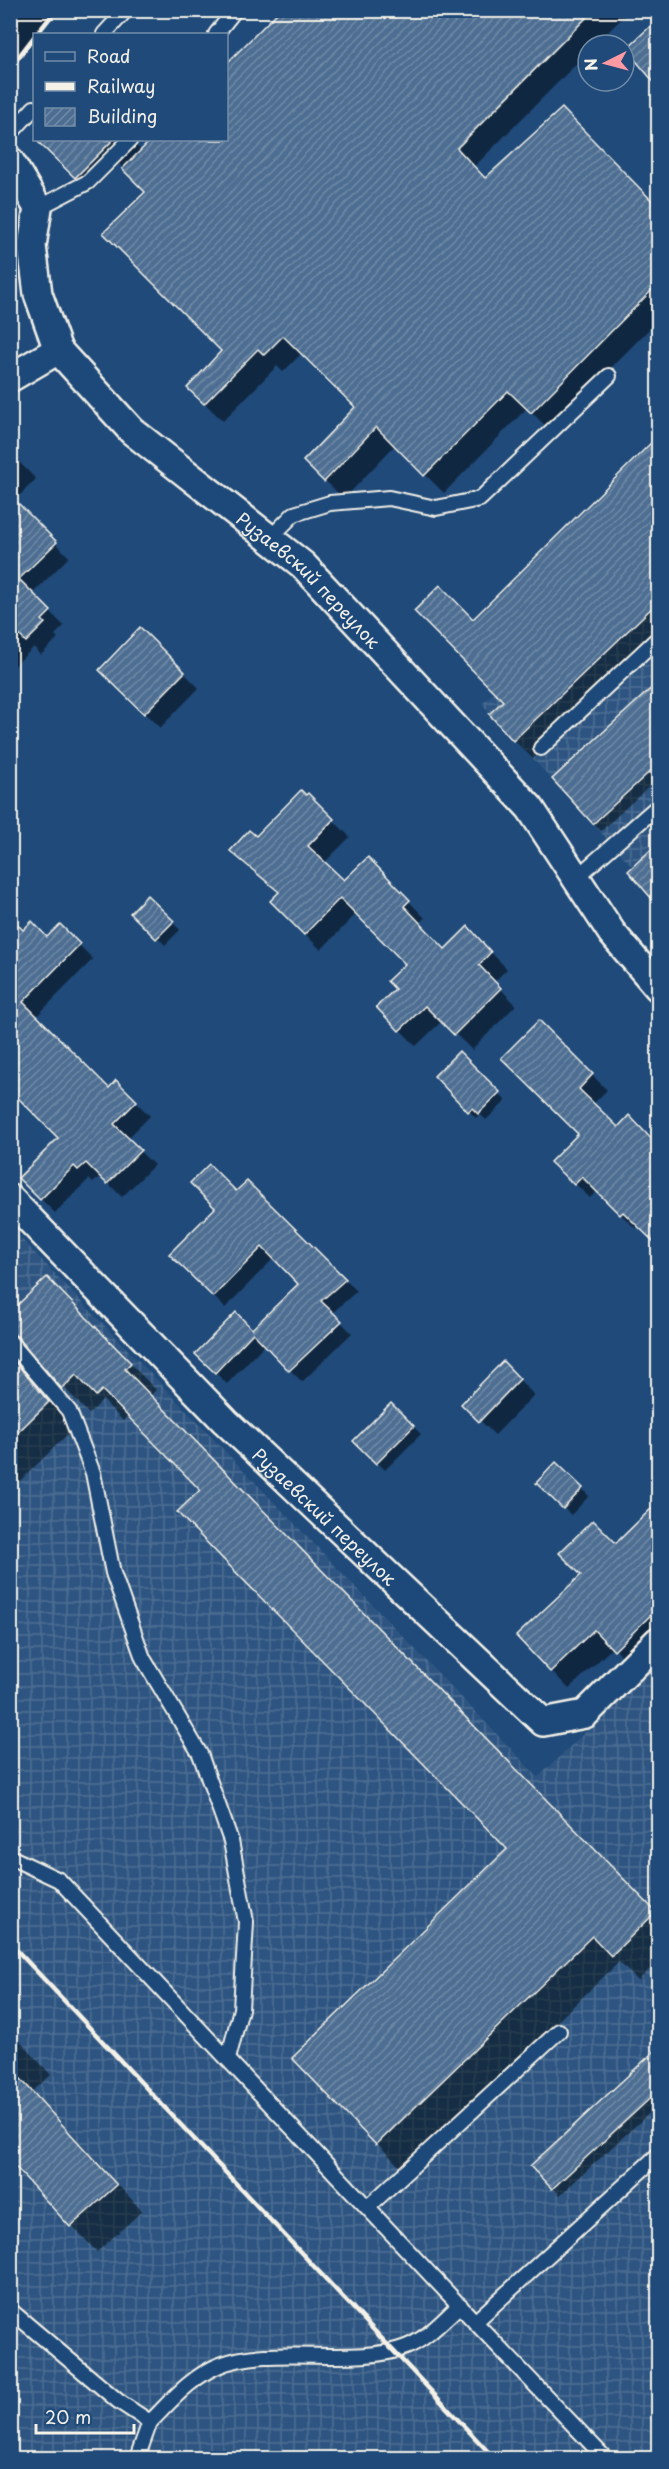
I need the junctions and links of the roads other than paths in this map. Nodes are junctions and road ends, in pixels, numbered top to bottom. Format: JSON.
{"nodes":[{"id":1,"x":126,"y":10,"type":"edge"},
{"id":2,"x":235,"y":10,"type":"edge"},
{"id":3,"x":105,"y":33,"type":"edge"},
{"id":4,"x":217,"y":33,"type":"edge"},
{"id":5,"x":33,"y":109,"type":"edge"},
{"id":6,"x":10,"y":134,"type":"edge"},
{"id":7,"x":129,"y":141,"type":"edge"},
{"id":8,"x":10,"y":161,"type":"edge"},
{"id":9,"x":38,"y":208,"type":"junction"},
{"id":10,"x":58,"y":350,"type":"junction"},
{"id":11,"x":609,"y":376,"type":"dead end"},
{"id":12,"x":10,"y":378,"type":"edge"},
{"id":13,"x":270,"y":539,"type":"junction"},
{"id":14,"x":658,"y":638,"type":"edge"},
{"id":15,"x":541,"y":748,"type":"dead end"},
{"id":16,"x":658,"y":806,"type":"edge"},
{"id":17,"x":576,"y":878,"type":"junction"},
{"id":18,"x":658,"y":987,"type":"edge"},
{"id":19,"x":10,"y":1199,"type":"edge"},
{"id":20,"x":10,"y":1342,"type":"edge"},
{"id":21,"x":658,"y":1641,"type":"edge"},
{"id":22,"x":10,"y":1857,"type":"edge"},
{"id":23,"x":559,"y":2031,"type":"dead end"},
{"id":24,"x":228,"y":2059,"type":"junction"},
{"id":25,"x":658,"y":2155,"type":"edge"},
{"id":26,"x":368,"y":2207,"type":"junction"},
{"id":27,"x":460,"y":2306,"type":"junction"},
{"id":28,"x":10,"y":2310,"type":"edge"},
{"id":29,"x":475,"y":2322,"type":"junction"},
{"id":30,"x":150,"y":2422,"type":"junction"},
{"id":31,"x":137,"y":2458,"type":"edge"},
{"id":32,"x":605,"y":2458,"type":"edge"}],
"edges":[{"from":1,"to":3,"type":"lane"},
{"from":2,"to":4,"type":"lane"},
{"from":5,"to":6,"type":"lane"},
{"from":7,"to":9,"type":"lane"},
{"from":8,"to":9,"type":"street"},
{"from":9,"to":10,"type":"street","name":"Рузаевский переулок"},
{"from":10,"to":12,"type":"street"},
{"from":10,"to":13,"type":"street","name":"Рузаевский переулок"},
{"from":11,"to":13,"type":"lane"},
{"from":13,"to":17,"type":"street","name":"Рузаевский переулок"},
{"from":14,"to":15,"type":"lane"},
{"from":16,"to":17,"type":"lane"},
{"from":17,"to":18,"type":"street","name":"Рузаевский переулок"},
{"from":19,"to":21,"type":"street","name":"Рузаевский переулок"},
{"from":20,"to":24,"type":"lane"},
{"from":22,"to":24,"type":"lane"},
{"from":23,"to":26,"type":"lane"},
{"from":24,"to":26,"type":"lane"},
{"from":25,"to":29,"type":"lane"},
{"from":26,"to":27,"type":"lane"},
{"from":27,"to":29,"type":"lane"},
{"from":27,"to":30,"type":"lane"},
{"from":28,"to":30,"type":"lane"},
{"from":29,"to":32,"type":"lane"},
{"from":30,"to":31,"type":"lane"}]}
